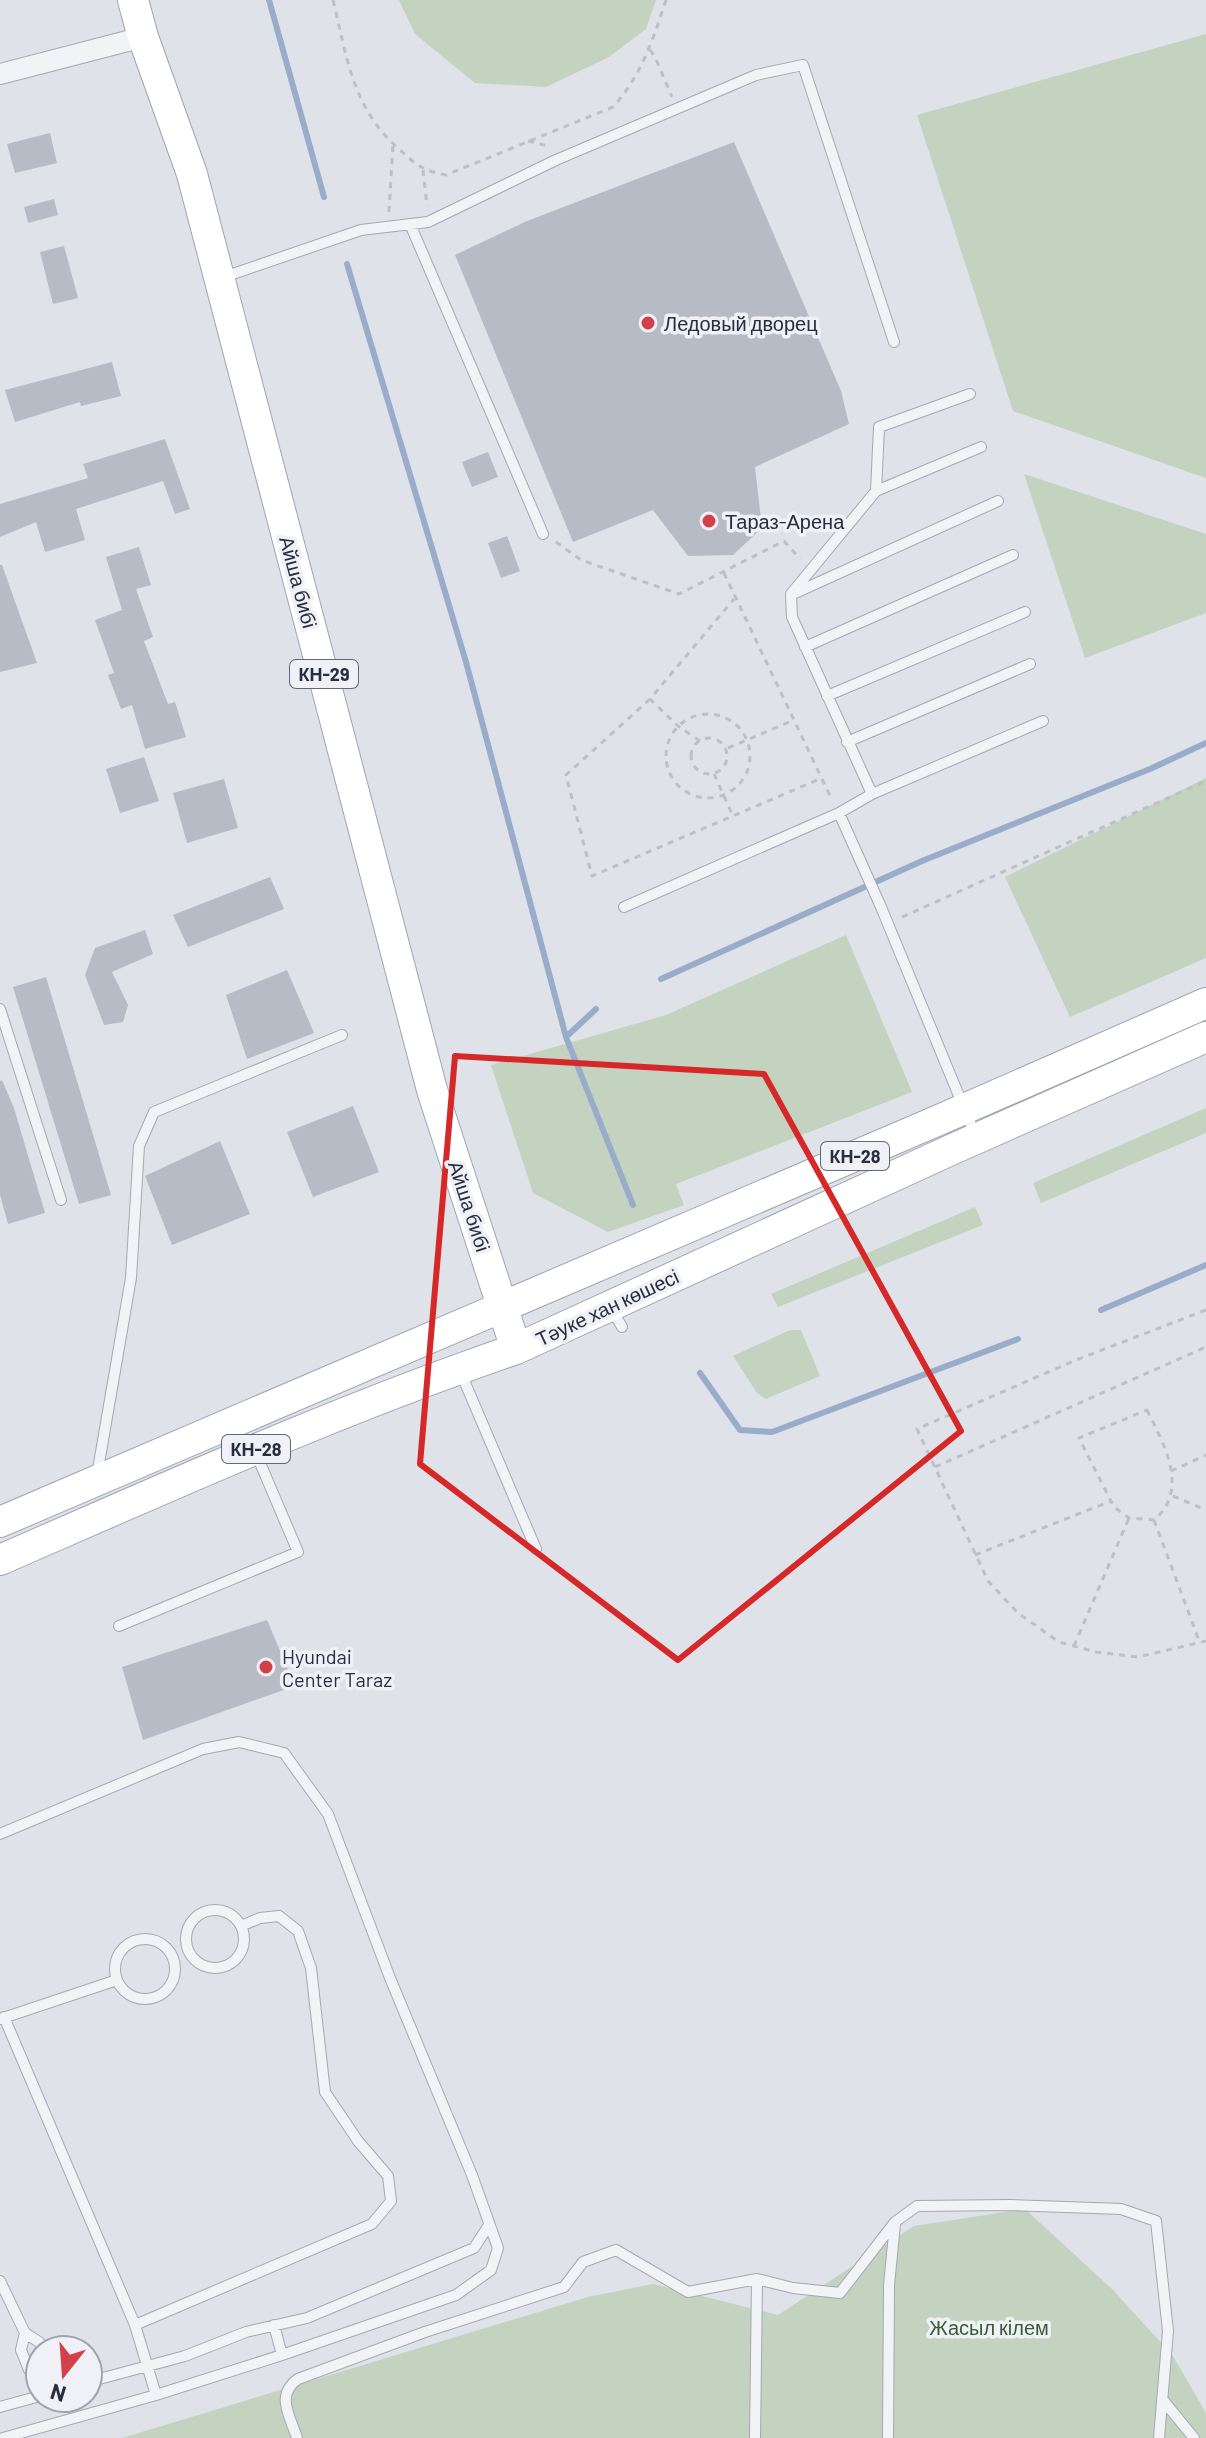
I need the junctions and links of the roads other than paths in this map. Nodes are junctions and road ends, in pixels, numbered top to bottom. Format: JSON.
{"nodes":[{"id":1,"x":133,"y":0,"type":"edge"},
{"id":2,"x":143,"y":37,"type":"junction"},
{"id":3,"x":0,"y":74,"type":"edge"},
{"id":4,"x":410,"y":224,"type":"junction"},
{"id":5,"x":219,"y":278,"type":"junction"},
{"id":6,"x":894,"y":342,"type":"dead end"},
{"id":7,"x":970,"y":394,"type":"dead end"},
{"id":8,"x":981,"y":447,"type":"dead end"},
{"id":9,"x":876,"y":491,"type":"junction"},
{"id":10,"x":998,"y":501,"type":"dead end"},
{"id":11,"x":543,"y":534,"type":"road end"},
{"id":12,"x":1013,"y":555,"type":"dead end"},
{"id":13,"x":791,"y":594,"type":"junction"},
{"id":14,"x":1025,"y":612,"type":"dead end"},
{"id":15,"x":805,"y":647,"type":"junction"},
{"id":16,"x":1030,"y":664,"type":"dead end"},
{"id":17,"x":827,"y":696,"type":"junction"},
{"id":18,"x":1043,"y":721,"type":"dead end"},
{"id":19,"x":847,"y":742,"type":"junction"},
{"id":20,"x":872,"y":794,"type":"junction"},
{"id":21,"x":839,"y":813,"type":"junction"},
{"id":22,"x":624,"y":907,"type":"dead end"},
{"id":23,"x":1206,"y":1003,"type":"edge"},
{"id":24,"x":0,"y":1009,"type":"edge"},
{"id":25,"x":342,"y":1035,"type":"dead end"},
{"id":26,"x":1206,"y":1037,"type":"edge"},
{"id":27,"x":965,"y":1109,"type":"junction"},
{"id":28,"x":977,"y":1139,"type":"junction"},
{"id":29,"x":61,"y":1200,"type":"dead end"},
{"id":30,"x":503,"y":1307,"type":"junction"},
{"id":31,"x":516,"y":1349,"type":"junction"},
{"id":32,"x":459,"y":1368,"type":"junction"},
{"id":33,"x":255,"y":1449,"type":"junction"},
{"id":34,"x":96,"y":1481,"type":"junction"},
{"id":35,"x":0,"y":1522,"type":"edge"},
{"id":36,"x":536,"y":1549,"type":"dead end"},
{"id":37,"x":0,"y":1560,"type":"edge"},
{"id":38,"x":119,"y":1626,"type":"dead end"},
{"id":39,"x":0,"y":1834,"type":"edge"},
{"id":40,"x":241,"y":1926,"type":"junction"},
{"id":41,"x":190,"y":1952,"type":"junction"},
{"id":42,"x":173,"y":1961,"type":"junction"},
{"id":43,"x":117,"y":1980,"type":"junction"},
{"id":44,"x":2,"y":2018,"type":"edge"},
{"id":45,"x":895,"y":2222,"type":"junction"},
{"id":46,"x":489,"y":2225,"type":"junction"},
{"id":47,"x":757,"y":2279,"type":"junction"},
{"id":48,"x":0,"y":2281,"type":"edge"},
{"id":49,"x":135,"y":2325,"type":"junction"},
{"id":50,"x":274,"y":2325,"type":"junction"},
{"id":51,"x":25,"y":2333,"type":"edge"},
{"id":52,"x":24,"y":2337,"type":"edge"},
{"id":53,"x":282,"y":2355,"type":"junction"},
{"id":54,"x":24,"y":2358,"type":"edge"},
{"id":55,"x":146,"y":2366,"type":"junction"},
{"id":56,"x":104,"y":2378,"type":"edge"},
{"id":57,"x":156,"y":2395,"type":"junction"},
{"id":58,"x":1162,"y":2399,"type":"junction"},
{"id":59,"x":24,"y":2400,"type":"edge"},
{"id":60,"x":0,"y":2407,"type":"edge"},
{"id":61,"x":3,"y":2438,"type":"edge"},
{"id":62,"x":297,"y":2438,"type":"edge"},
{"id":63,"x":755,"y":2438,"type":"edge"},
{"id":64,"x":888,"y":2438,"type":"edge"},
{"id":65,"x":1159,"y":2438,"type":"edge"},
{"id":66,"x":1194,"y":2438,"type":"edge"}],
"edges":[{"from":1,"to":2,"type":"main road","name":"Айша бибі","number":"КН-29"},
{"from":2,"to":3,"type":"street"},
{"from":2,"to":5,"type":"main road","name":"Айша бибі","number":"КН-29"},
{"from":4,"to":5,"type":"lane"},
{"from":4,"to":6,"type":"lane"},
{"from":4,"to":11,"type":"lane"},
{"from":5,"to":30,"type":"main road","name":"Айша бибі","number":"КН-29"},
{"from":7,"to":9,"type":"lane"},
{"from":8,"to":9,"type":"lane"},
{"from":9,"to":13,"type":"lane"},
{"from":10,"to":13,"type":"lane"},
{"from":12,"to":15,"type":"lane"},
{"from":13,"to":15,"type":"lane"},
{"from":14,"to":17,"type":"lane"},
{"from":15,"to":17,"type":"lane"},
{"from":16,"to":19,"type":"lane"},
{"from":17,"to":19,"type":"lane"},
{"from":18,"to":20,"type":"lane"},
{"from":19,"to":20,"type":"lane"},
{"from":20,"to":21,"type":"lane"},
{"from":21,"to":22,"type":"lane"},
{"from":21,"to":27,"type":"lane"},
{"from":23,"to":27,"type":"main road","name":"Тәуке хан көшесі","number":"КН-28"},
{"from":24,"to":29,"type":"lane"},
{"from":25,"to":34,"type":"lane"},
{"from":26,"to":28,"type":"main road","name":"Тәуке хан көшесі","number":"КН-28"},
{"from":27,"to":28,"type":"lane"},
{"from":27,"to":30,"type":"main road","name":"Тәуке хан көшесі","number":"КН-28"},
{"from":28,"to":31,"type":"main road","name":"Тәуке хан көшесі","number":"КН-28"},
{"from":30,"to":31,"type":"main road","name":"Айша бибі","number":"КН-29"},
{"from":30,"to":34,"type":"main road","name":"Тәуке хан көшесі","number":"КН-28"},
{"from":31,"to":32,"type":"main road","name":"Тәуке хан көшесі","number":"КН-28"},
{"from":32,"to":33,"type":"main road","name":"Тәуке хан көшесі","number":"КН-28"},
{"from":32,"to":36,"type":"lane"},
{"from":33,"to":37,"type":"main road","name":"Тәуке хан көшесі","number":"КН-28"},
{"from":33,"to":38,"type":"lane"},
{"from":34,"to":35,"type":"main road","name":"Тәуке хан көшесі","number":"КН-28"},
{"from":39,"to":46,"type":"lane"},
{"from":40,"to":41,"type":"lane"},
{"from":40,"to":41,"type":"lane"},
{"from":40,"to":49,"type":"lane"},
{"from":41,"to":42,"type":"lane"},
{"from":42,"to":43,"type":"lane"},
{"from":42,"to":43,"type":"lane"},
{"from":43,"to":44,"type":"lane"},
{"from":44,"to":49,"type":"lane"},
{"from":45,"to":47,"type":"lane"},
{"from":45,"to":58,"type":"lane"},
{"from":45,"to":64,"type":"lane"},
{"from":46,"to":50,"type":"lane"},
{"from":46,"to":53,"type":"lane"},
{"from":47,"to":62,"type":"lane"},
{"from":47,"to":63,"type":"lane"},
{"from":48,"to":51,"type":"lane"},
{"from":49,"to":55,"type":"lane"},
{"from":50,"to":53,"type":"lane"},
{"from":50,"to":55,"type":"lane"},
{"from":52,"to":54,"type":"lane"},
{"from":53,"to":57,"type":"lane"},
{"from":55,"to":56,"type":"lane"},
{"from":55,"to":57,"type":"lane"},
{"from":57,"to":61,"type":"lane"},
{"from":58,"to":65,"type":"lane"},
{"from":58,"to":66,"type":"lane"},
{"from":59,"to":60,"type":"lane"}]}
